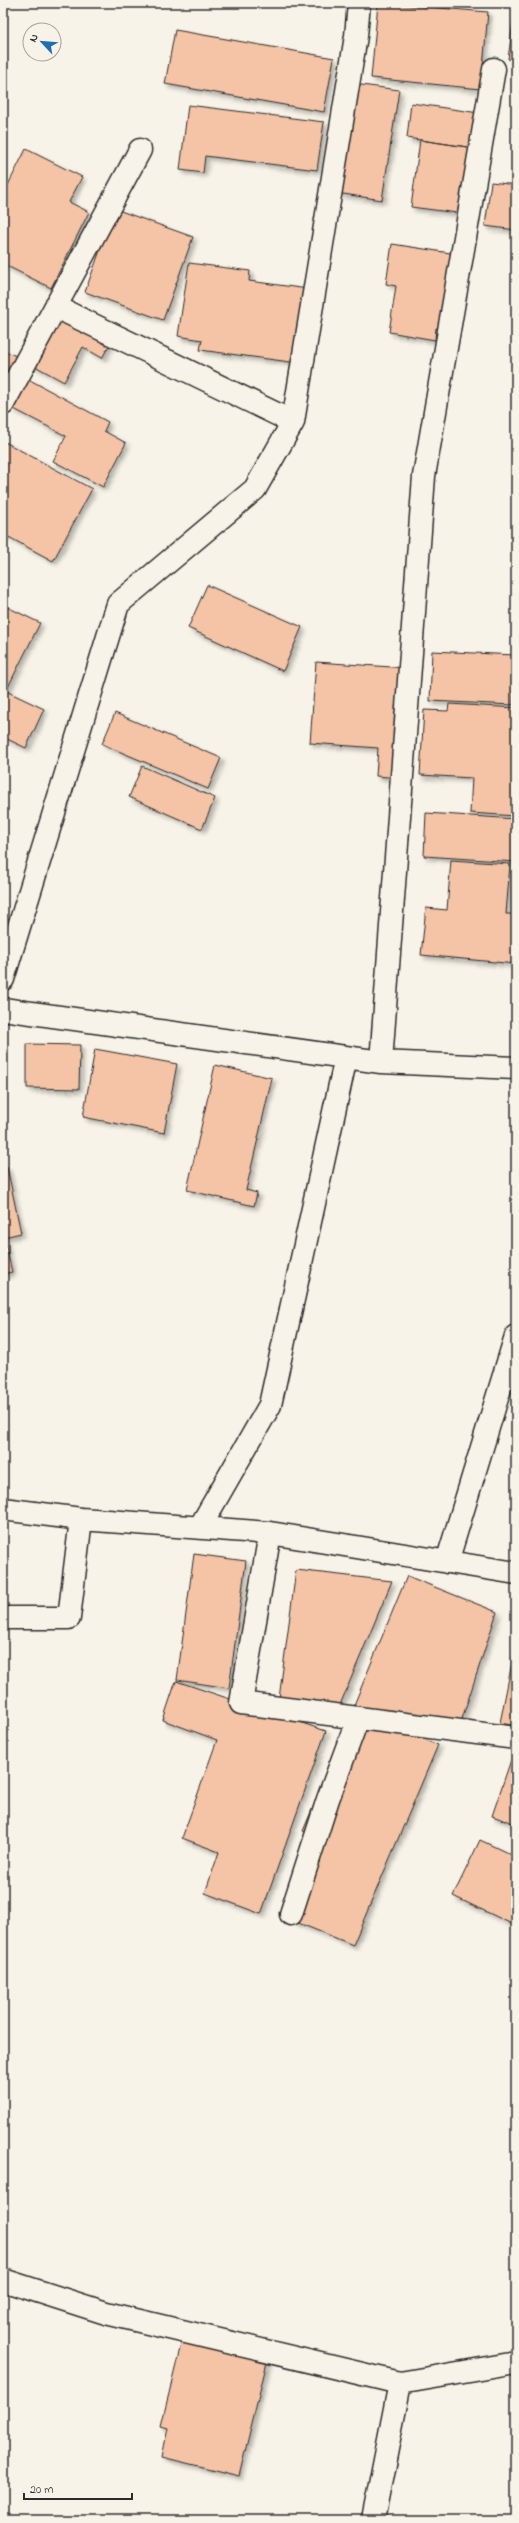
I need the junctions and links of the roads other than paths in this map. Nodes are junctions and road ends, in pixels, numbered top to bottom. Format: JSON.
{"nodes":[{"id":1,"x":359,"y":3,"type":"edge"},
{"id":2,"x":494,"y":68,"type":"dead end"},
{"id":3,"x":140,"y":150,"type":"dead end"},
{"id":4,"x":56,"y":307,"type":"junction"},
{"id":5,"x":3,"y":404,"type":"edge"},
{"id":6,"x":293,"y":422,"type":"junction"},
{"id":7,"x":3,"y":979,"type":"edge"},
{"id":8,"x":3,"y":1009,"type":"edge"},
{"id":9,"x":346,"y":1057,"type":"junction"},
{"id":10,"x":381,"y":1062,"type":"junction"},
{"id":11,"x":516,"y":1068,"type":"edge"},
{"id":12,"x":516,"y":1336,"type":"edge"},
{"id":13,"x":3,"y":1509,"type":"edge"},
{"id":14,"x":81,"y":1519,"type":"junction"},
{"id":15,"x":200,"y":1528,"type":"junction"},
{"id":16,"x":270,"y":1533,"type":"junction"},
{"id":17,"x":447,"y":1562,"type":"junction"},
{"id":18,"x":516,"y":1573,"type":"edge"},
{"id":19,"x":3,"y":1618,"type":"edge"},
{"id":20,"x":358,"y":1718,"type":"junction"},
{"id":21,"x":516,"y":1738,"type":"edge"},
{"id":22,"x":292,"y":1914,"type":"dead end"},
{"id":23,"x":3,"y":2280,"type":"edge"},
{"id":24,"x":516,"y":2363,"type":"edge"},
{"id":25,"x":400,"y":2383,"type":"junction"},
{"id":26,"x":373,"y":2520,"type":"edge"}],
"edges":[{"from":1,"to":6,"type":"street"},
{"from":2,"to":10,"type":"street"},
{"from":3,"to":4,"type":"street"},
{"from":4,"to":5,"type":"street"},
{"from":4,"to":6,"type":"street"},
{"from":6,"to":7,"type":"street"},
{"from":8,"to":9,"type":"street"},
{"from":9,"to":10,"type":"street"},
{"from":9,"to":15,"type":"street"},
{"from":10,"to":11,"type":"street"},
{"from":12,"to":17,"type":"street"},
{"from":13,"to":14,"type":"street"},
{"from":14,"to":15,"type":"street"},
{"from":14,"to":19,"type":"street"},
{"from":15,"to":16,"type":"street"},
{"from":16,"to":17,"type":"street"},
{"from":16,"to":20,"type":"street"},
{"from":17,"to":18,"type":"street"},
{"from":20,"to":21,"type":"street"},
{"from":20,"to":22,"type":"street"},
{"from":23,"to":25,"type":"street"},
{"from":24,"to":25,"type":"street"},
{"from":25,"to":26,"type":"street"}]}
